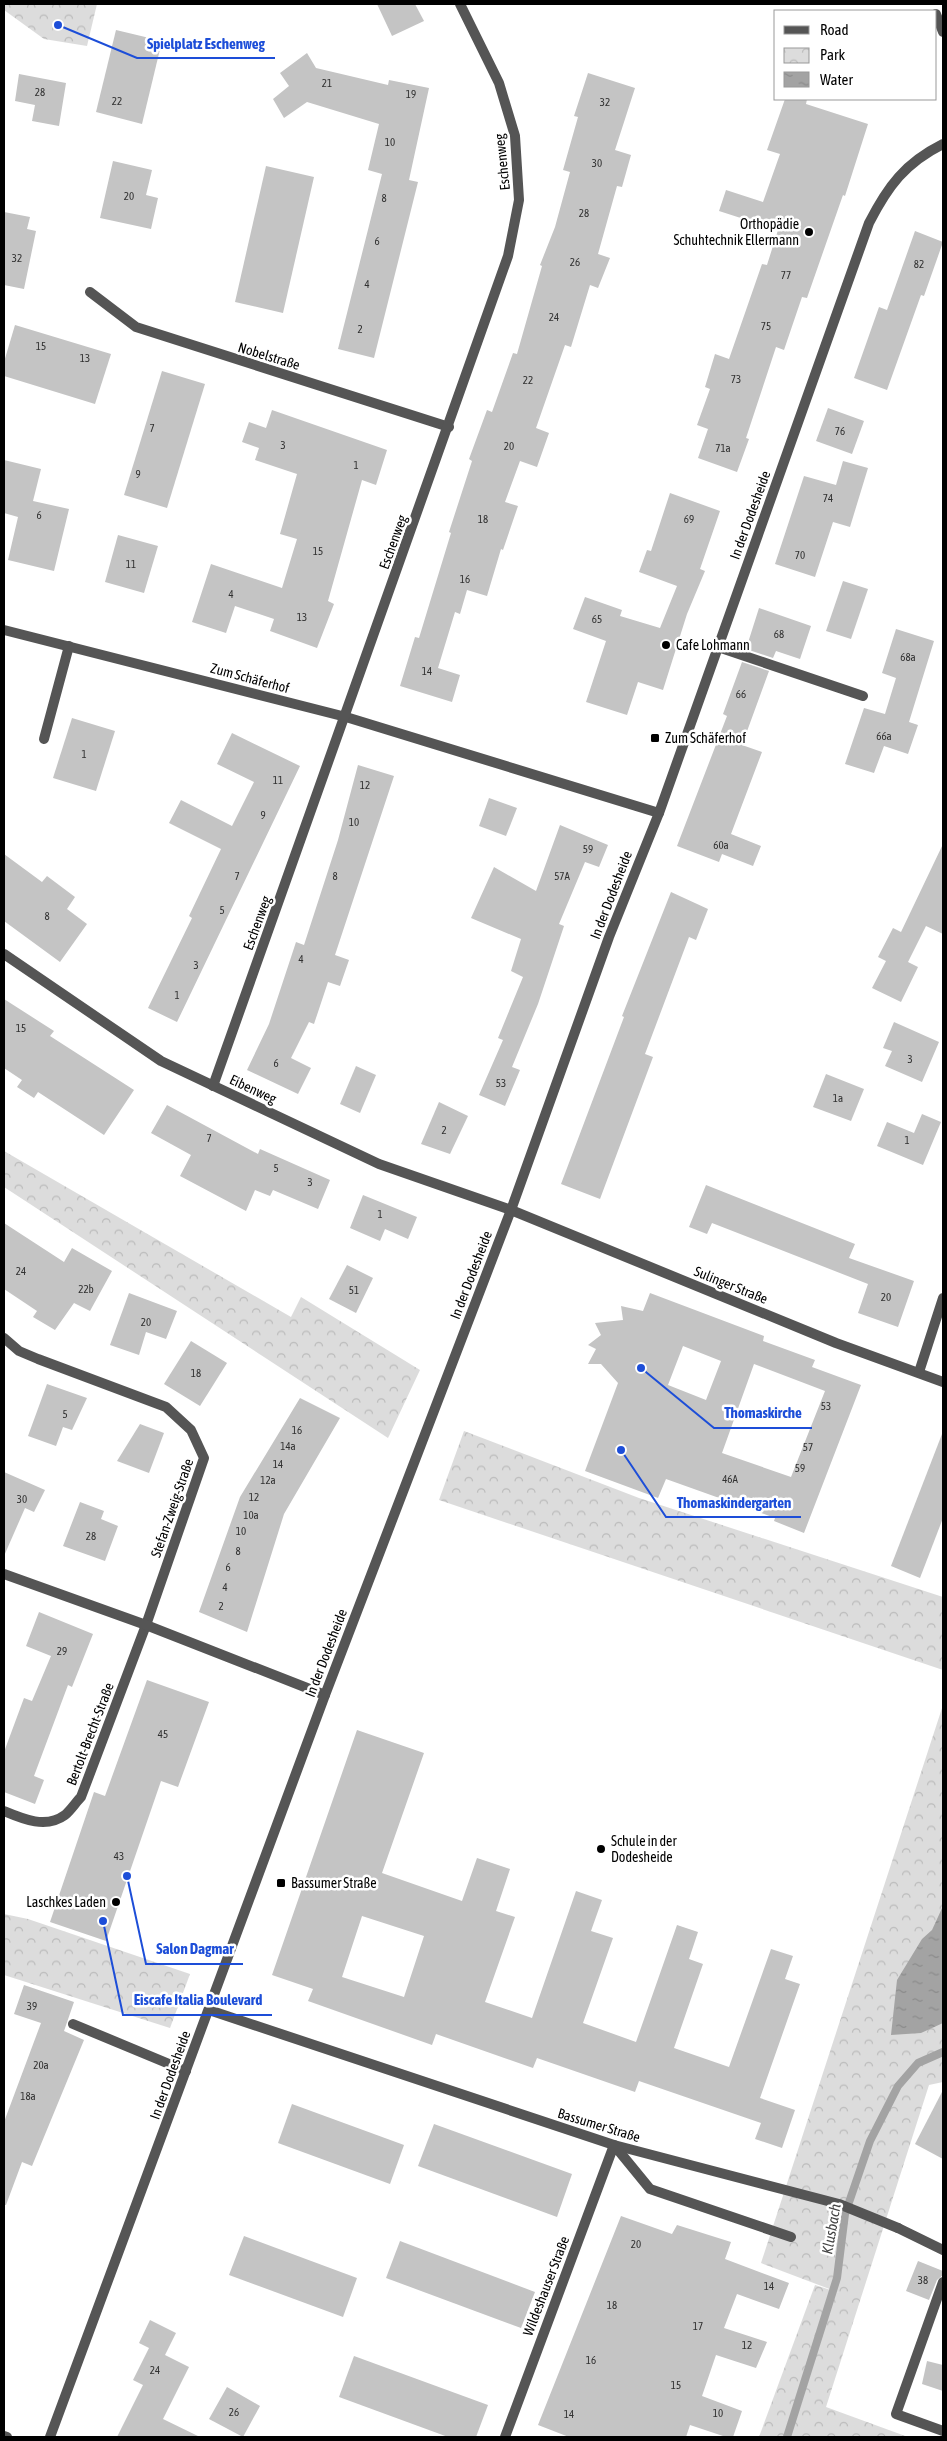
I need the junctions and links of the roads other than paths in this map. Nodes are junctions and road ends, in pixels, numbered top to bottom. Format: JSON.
{"nodes":[{"id":1,"x":460,"y":4,"type":"edge"},
{"id":2,"x":937,"y":18,"type":"edge"},
{"id":3,"x":943,"y":32,"type":"edge"},
{"id":4,"x":943,"y":144,"type":"edge"},
{"id":5,"x":90,"y":292,"type":"dead end"},
{"id":6,"x":449,"y":427,"type":"junction"},
{"id":7,"x":4,"y":630,"type":"edge"},
{"id":8,"x":69,"y":646,"type":"junction"},
{"id":9,"x":718,"y":647,"type":"junction"},
{"id":10,"x":864,"y":696,"type":"dead end"},
{"id":11,"x":346,"y":717,"type":"junction"},
{"id":12,"x":44,"y":739,"type":"dead end"},
{"id":13,"x":659,"y":813,"type":"junction"},
{"id":14,"x":4,"y":954,"type":"edge"},
{"id":15,"x":213,"y":1086,"type":"junction"},
{"id":16,"x":511,"y":1210,"type":"junction"},
{"id":17,"x":943,"y":1298,"type":"edge"},
{"id":18,"x":4,"y":1338,"type":"edge"},
{"id":19,"x":918,"y":1372,"type":"junction"},
{"id":20,"x":943,"y":1382,"type":"edge"},
{"id":21,"x":4,"y":1574,"type":"edge"},
{"id":22,"x":146,"y":1625,"type":"junction"},
{"id":23,"x":325,"y":1696,"type":"junction"},
{"id":24,"x":4,"y":1811,"type":"edge"},
{"id":25,"x":209,"y":2010,"type":"junction"},
{"id":26,"x":73,"y":2024,"type":"dead end"},
{"id":27,"x":186,"y":2071,"type":"junction"},
{"id":28,"x":614,"y":2145,"type":"junction"},
{"id":29,"x":791,"y":2237,"type":"dead end"},
{"id":30,"x":943,"y":2250,"type":"edge"},
{"id":31,"x":943,"y":2282,"type":"edge"},
{"id":32,"x":943,"y":2432,"type":"edge"},
{"id":33,"x":50,"y":2437,"type":"edge"},
{"id":34,"x":505,"y":2437,"type":"edge"}],
"edges":[{"from":1,"to":6,"type":"street","name":"Eschenweg"},
{"from":2,"to":3,"type":"street"},
{"from":4,"to":9,"type":"street","name":"In der Dodesheide"},
{"from":5,"to":6,"type":"street","name":"Nobelstraße"},
{"from":6,"to":11,"type":"street","name":"Eschenweg"},
{"from":7,"to":8,"type":"street","name":"Zum Schäferhof"},
{"from":8,"to":11,"type":"street","name":"Zum Schäferhof"},
{"from":8,"to":12,"type":"street"},
{"from":9,"to":10,"type":"street"},
{"from":9,"to":13,"type":"street","name":"In der Dodesheide"},
{"from":11,"to":13,"type":"street","name":"Zum Schäferhof"},
{"from":11,"to":15,"type":"street","name":"Eschenweg"},
{"from":13,"to":16,"type":"street","name":"In der Dodesheide"},
{"from":14,"to":15,"type":"street","name":"Eibenweg"},
{"from":15,"to":16,"type":"street","name":"Eibenweg"},
{"from":16,"to":19,"type":"street","name":"Sulinger Straße"},
{"from":16,"to":23,"type":"street","name":"In der Dodesheide"},
{"from":17,"to":19,"type":"street"},
{"from":18,"to":22,"type":"street","name":"Stefan-Zweig-Straße"},
{"from":19,"to":20,"type":"street","name":"Sulinger Straße"},
{"from":21,"to":22,"type":"street"},
{"from":22,"to":23,"type":"street"},
{"from":22,"to":24,"type":"street","name":"Bertolt-Brecht-Straße"},
{"from":23,"to":25,"type":"street","name":"In der Dodesheide"},
{"from":25,"to":27,"type":"street","name":"In der Dodesheide"},
{"from":25,"to":28,"type":"street","name":"Bassumer Straße"},
{"from":26,"to":27,"type":"street"},
{"from":27,"to":33,"type":"street","name":"In der Dodesheide"},
{"from":28,"to":29,"type":"street"},
{"from":28,"to":30,"type":"street","name":"Bassumer Straße"},
{"from":28,"to":34,"type":"street","name":"Wildeshauser Straße"},
{"from":31,"to":32,"type":"street"}]}
